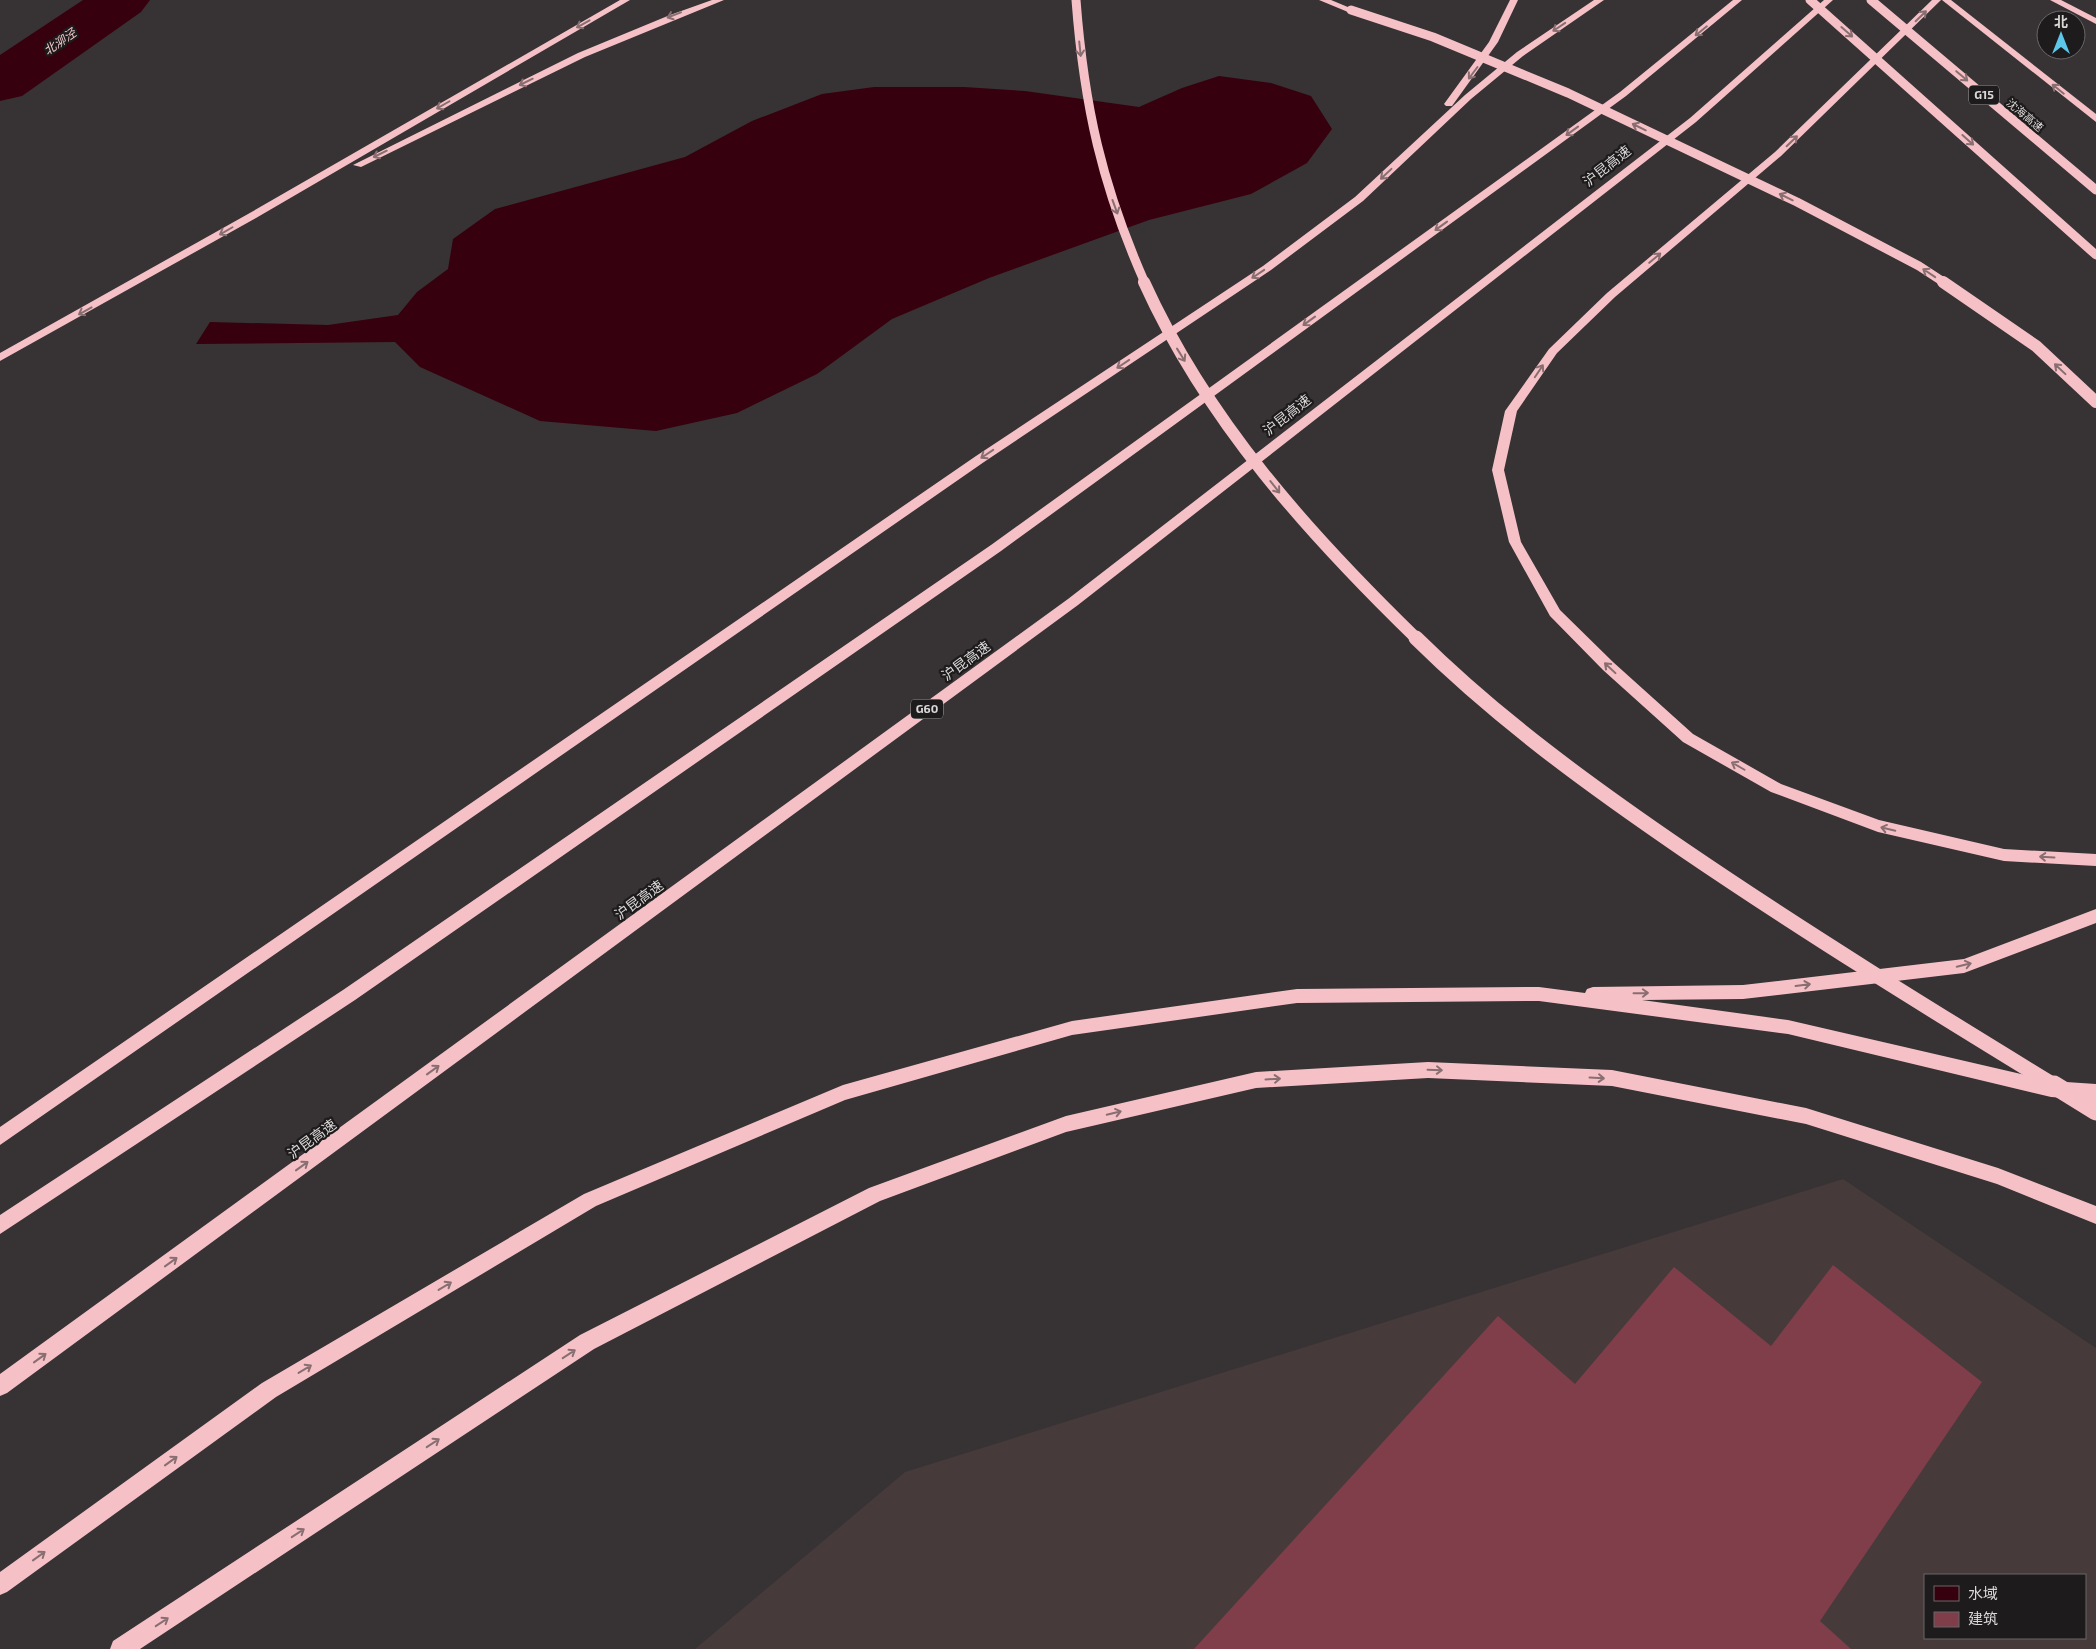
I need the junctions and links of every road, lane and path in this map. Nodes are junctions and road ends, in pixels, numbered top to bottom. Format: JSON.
{"nodes":[{"id":1,"x":626,"y":0,"type":"edge"},
{"id":2,"x":720,"y":0,"type":"edge"},
{"id":3,"x":1076,"y":0,"type":"edge"},
{"id":4,"x":1324,"y":0,"type":"edge"},
{"id":5,"x":1514,"y":0,"type":"edge"},
{"id":6,"x":1600,"y":0,"type":"edge"},
{"id":7,"x":1738,"y":0,"type":"edge"},
{"id":8,"x":1810,"y":0,"type":"edge"},
{"id":9,"x":1829,"y":0,"type":"edge"},
{"id":10,"x":1871,"y":0,"type":"edge"},
{"id":11,"x":1938,"y":0,"type":"edge"},
{"id":12,"x":1946,"y":0,"type":"edge"},
{"id":13,"x":2054,"y":0,"type":"edge"},
{"id":14,"x":2096,"y":21,"type":"edge"},
{"id":15,"x":2096,"y":119,"type":"edge"},
{"id":16,"x":1421,"y":141,"type":"junction"},
{"id":17,"x":2096,"y":190,"type":"edge"},
{"id":18,"x":252,"y":216,"type":"junction"},
{"id":19,"x":2096,"y":255,"type":"edge"},
{"id":20,"x":0,"y":358,"type":"edge"},
{"id":21,"x":2096,"y":402,"type":"edge"},
{"id":22,"x":2096,"y":860,"type":"edge"},
{"id":23,"x":2096,"y":916,"type":"edge"},
{"id":24,"x":1539,"y":994,"type":"junction"},
{"id":25,"x":2096,"y":1092,"type":"edge"},
{"id":26,"x":2096,"y":1111,"type":"edge"},
{"id":27,"x":0,"y":1138,"type":"edge"},
{"id":28,"x":2096,"y":1214,"type":"edge"},
{"id":29,"x":0,"y":1225,"type":"edge"},
{"id":30,"x":0,"y":1386,"type":"edge"},
{"id":31,"x":0,"y":1585,"type":"edge"},
{"id":32,"x":121,"y":1649,"type":"edge"}],
"edges":[{"from":1,"to":18,"type":"highway","one_way":true},
{"from":2,"to":18,"type":"highway","one_way":true},
{"from":3,"to":26,"type":"highway","one_way":true,"bridge":true},
{"from":21,"to":4,"type":"highway","one_way":true,"bridge":true},
{"from":5,"to":16,"type":"highway","one_way":true},
{"from":6,"to":16,"type":"highway","one_way":true},
{"from":7,"to":29,"type":"highway","one_way":true},
{"from":8,"to":19,"type":"highway","one_way":true,"bridge":true},
{"from":30,"to":9,"type":"highway","name":"沪昆高速","number":"G60","one_way":true},
{"from":10,"to":17,"type":"highway","name":"沈海高速","number":"G15","one_way":true,"bridge":true},
{"from":22,"to":11,"type":"highway","one_way":true},
{"from":15,"to":12,"type":"highway","one_way":true},
{"from":13,"to":14,"type":"highway"},
{"from":16,"to":27,"type":"highway","one_way":true},
{"from":18,"to":20,"type":"highway","one_way":true},
{"from":24,"to":23,"type":"highway","one_way":true},
{"from":24,"to":25,"type":"highway"},
{"from":31,"to":24,"type":"highway","one_way":true},
{"from":32,"to":28,"type":"highway","one_way":true}]}
